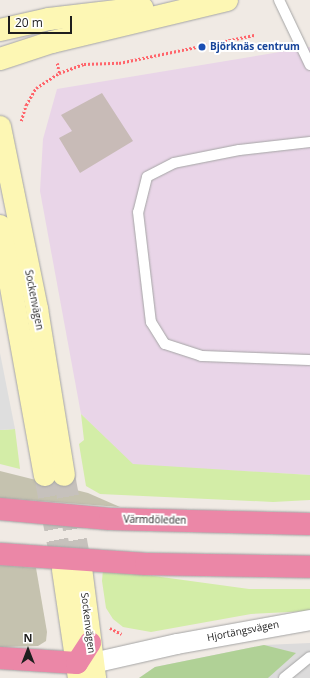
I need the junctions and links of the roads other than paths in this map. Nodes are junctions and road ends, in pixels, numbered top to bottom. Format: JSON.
{"nodes":[{"id":1,"x":213,"y":0,"type":"edge"},
{"id":2,"x":227,"y":0,"type":"edge"},
{"id":3,"x":279,"y":0,"type":"edge"},
{"id":4,"x":0,"y":30,"type":"edge"},
{"id":5,"x":0,"y":59,"type":"edge"},
{"id":6,"x":310,"y":64,"type":"edge"},
{"id":7,"x":0,"y":127,"type":"edge"},
{"id":8,"x":310,"y":142,"type":"edge"},
{"id":9,"x":0,"y":226,"type":"edge"},
{"id":10,"x":310,"y":360,"type":"edge"},
{"id":11,"x":0,"y":509,"type":"edge"},
{"id":12,"x":310,"y":524,"type":"edge"},
{"id":13,"x":0,"y":554,"type":"edge"},
{"id":14,"x":310,"y":567,"type":"edge"},
{"id":15,"x":72,"y":569,"type":"tunnel mouth"},
{"id":16,"x":310,"y":620,"type":"edge"},
{"id":17,"x":310,"y":657,"type":"edge"},
{"id":18,"x":0,"y":658,"type":"edge"},
{"id":19,"x":0,"y":662,"type":"edge"},
{"id":20,"x":86,"y":668,"type":"edge"},
{"id":21,"x":55,"y":677,"type":"edge"},
{"id":22,"x":284,"y":678,"type":"edge"}],
"edges":[{"from":1,"to":4,"type":"main road"},
{"from":2,"to":5,"type":"main road"},
{"from":3,"to":6,"type":"lane"},
{"from":7,"to":9,"type":"main road","name":"Sockenvägen"},
{"from":8,"to":10,"type":"lane"},
{"from":11,"to":12,"type":"highway","name":"Värmdöleden"},
{"from":13,"to":14,"type":"highway"},
{"from":15,"to":20,"type":"main road","name":"Sockenvägen"},
{"from":16,"to":20,"type":"street","name":"Hjortängsvägen"},
{"from":17,"to":22,"type":"lane"},
{"from":18,"to":20,"type":"highway"},
{"from":19,"to":21,"type":"highway"},
{"from":20,"to":21,"type":"highway"}]}
